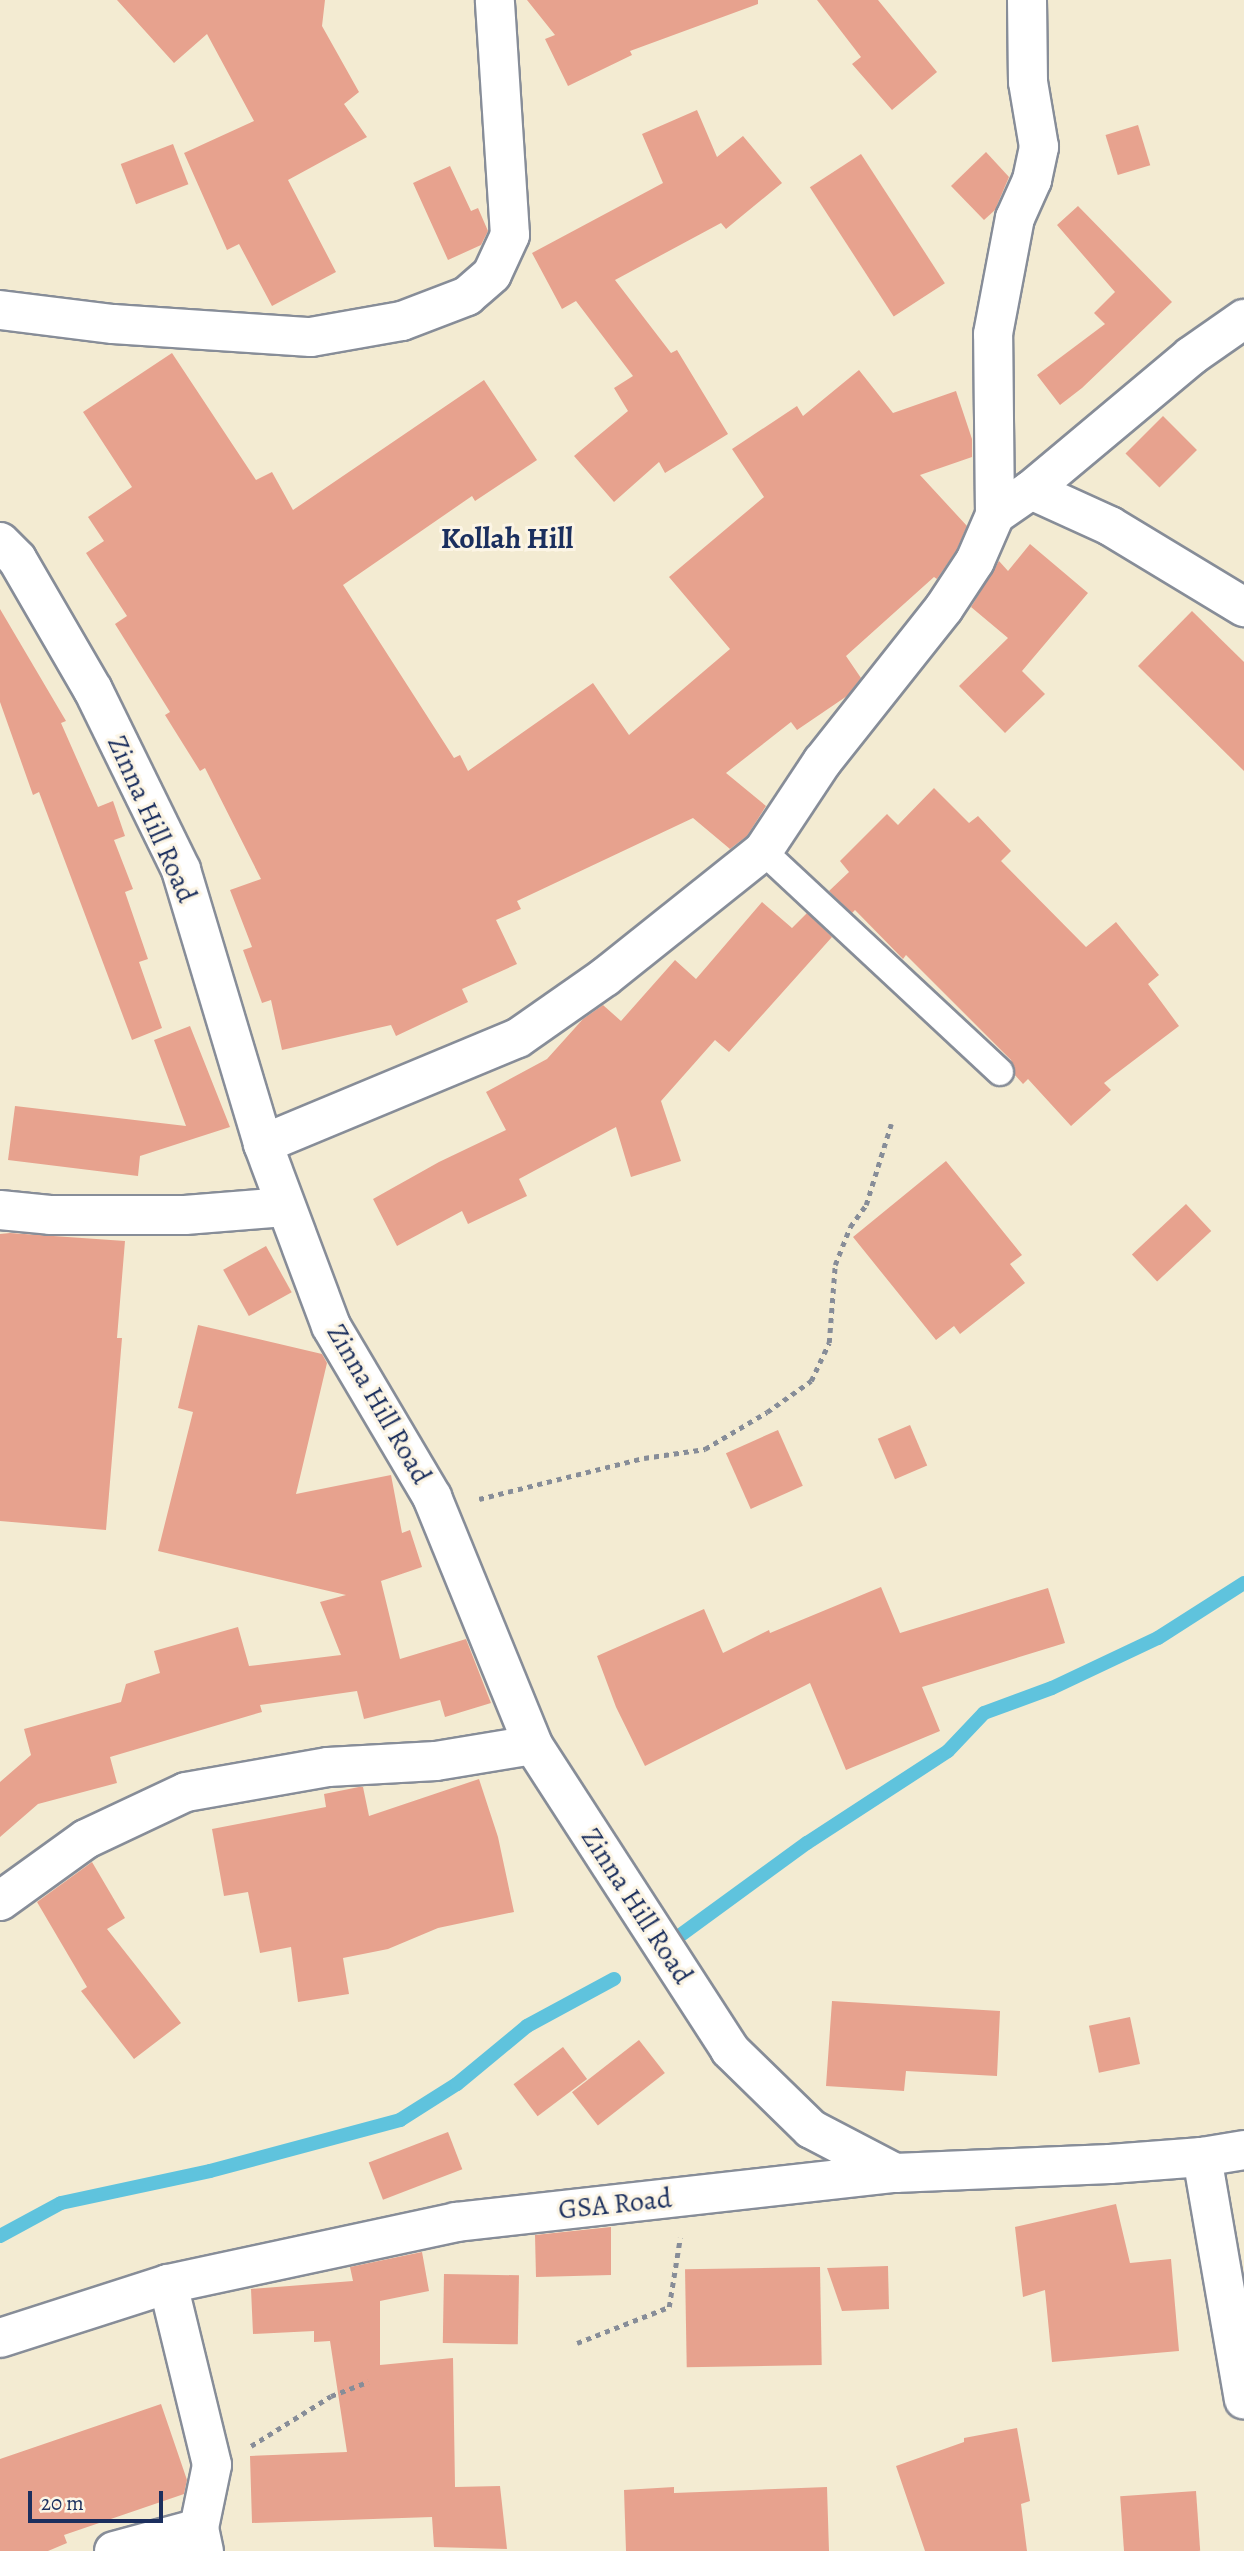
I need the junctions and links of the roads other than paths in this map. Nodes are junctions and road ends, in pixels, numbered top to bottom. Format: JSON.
{"nodes":[{"id":1,"x":495,"y":0,"type":"edge"},
{"id":2,"x":1027,"y":0,"type":"edge"},
{"id":3,"x":0,"y":310,"type":"edge"},
{"id":4,"x":1244,"y":319,"type":"edge"},
{"id":5,"x":1031,"y":490,"type":"junction"},
{"id":6,"x":995,"y":515,"type":"junction"},
{"id":7,"x":0,"y":542,"type":"edge"},
{"id":8,"x":1244,"y":607,"type":"edge"},
{"id":9,"x":763,"y":851,"type":"junction"},
{"id":10,"x":1000,"y":1072,"type":"dead end"},
{"id":11,"x":263,"y":1144,"type":"junction"},
{"id":12,"x":285,"y":1207,"type":"junction"},
{"id":13,"x":0,"y":1210,"type":"edge"},
{"id":14,"x":533,"y":1745,"type":"junction"},
{"id":15,"x":0,"y":1901,"type":"edge"},
{"id":16,"x":1244,"y":2150,"type":"edge"},
{"id":17,"x":1202,"y":2157,"type":"junction"},
{"id":18,"x":895,"y":2174,"type":"junction"},
{"id":19,"x":168,"y":2284,"type":"junction"},
{"id":20,"x":0,"y":2338,"type":"edge"},
{"id":21,"x":1244,"y":2399,"type":"edge"},
{"id":22,"x":202,"y":2539,"type":"edge"},
{"id":23,"x":114,"y":2551,"type":"edge"}],
"edges":[{"from":1,"to":3,"type":"street"},
{"from":2,"to":6,"type":"street"},
{"from":4,"to":5,"type":"street"},
{"from":5,"to":6,"type":"street"},
{"from":5,"to":8,"type":"street"},
{"from":6,"to":9,"type":"street"},
{"from":7,"to":11,"type":"street","name":"Zinna Hill Road"},
{"from":9,"to":10,"type":"lane"},
{"from":9,"to":11,"type":"street"},
{"from":11,"to":12,"type":"street","name":"Zinna Hill Road"},
{"from":12,"to":13,"type":"street"},
{"from":12,"to":14,"type":"street","name":"Zinna Hill Road"},
{"from":14,"to":15,"type":"street"},
{"from":14,"to":18,"type":"street","name":"Zinna Hill Road"},
{"from":16,"to":17,"type":"street","name":"GSA Road"},
{"from":17,"to":18,"type":"street","name":"GSA Road"},
{"from":17,"to":21,"type":"street"},
{"from":18,"to":19,"type":"street","name":"GSA Road"},
{"from":19,"to":20,"type":"street","name":"GSA Road"},
{"from":19,"to":22,"type":"street"},
{"from":22,"to":23,"type":"street"}]}
